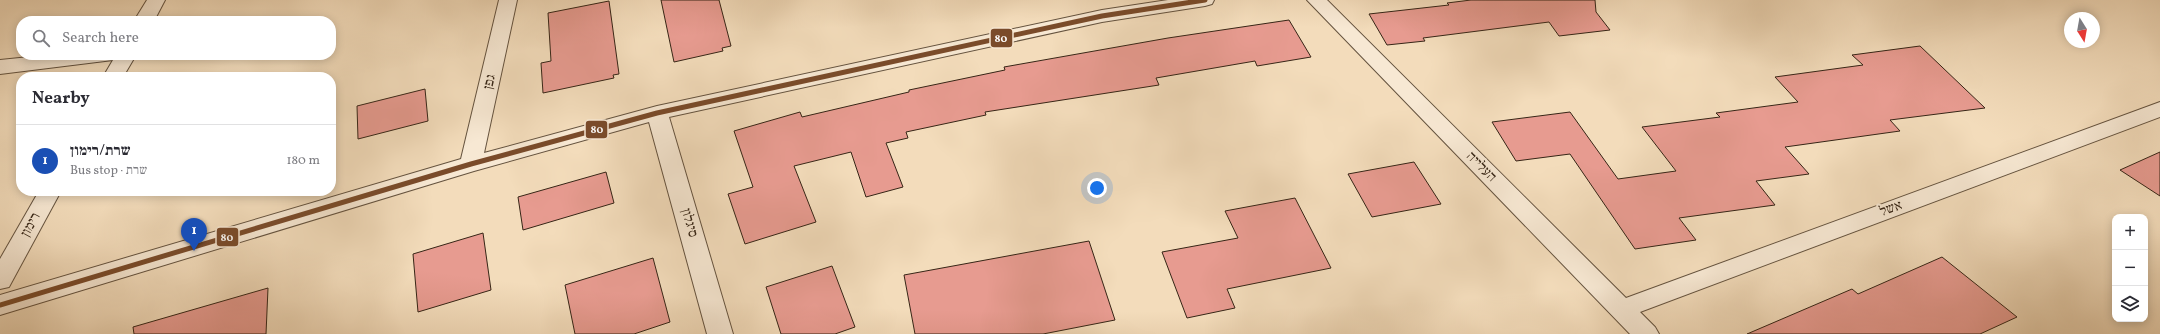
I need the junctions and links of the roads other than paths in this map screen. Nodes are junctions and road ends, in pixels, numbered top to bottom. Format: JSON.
{"nodes":[{"id":1,"x":156,"y":0,"type":"edge"},
{"id":2,"x":508,"y":0,"type":"edge"},
{"id":3,"x":1205,"y":0,"type":"edge"},
{"id":4,"x":1316,"y":0,"type":"edge"},
{"id":5,"x":147,"y":16,"type":"edge"},
{"id":6,"x":62,"y":60,"type":"edge"},
{"id":7,"x":123,"y":60,"type":"edge"},
{"id":8,"x":0,"y":67,"type":"edge"},
{"id":9,"x":116,"y":72,"type":"edge"},
{"id":10,"x":2160,"y":109,"type":"edge"},
{"id":11,"x":657,"y":113,"type":"junction"},
{"id":12,"x":471,"y":164,"type":"junction"},
{"id":13,"x":47,"y":196,"type":"edge"},
{"id":14,"x":0,"y":280,"type":"edge"},
{"id":15,"x":0,"y":305,"type":"edge"},
{"id":16,"x":1622,"y":309,"type":"junction"},
{"id":17,"x":720,"y":334,"type":"edge"},
{"id":18,"x":1646,"y":334,"type":"edge"}],
"edges":[{"from":1,"to":5,"type":"street"},
{"from":2,"to":12,"type":"street","name":"גפן"},
{"from":3,"to":11,"type":"street"},
{"from":4,"to":16,"type":"street","name":"העלייה"},
{"from":6,"to":8,"type":"street"},
{"from":7,"to":9,"type":"street"},
{"from":10,"to":16,"type":"street","name":"אשל"},
{"from":11,"to":12,"type":"street"},
{"from":11,"to":17,"type":"street","name":"סיגלון"},
{"from":12,"to":15,"type":"street"},
{"from":13,"to":14,"type":"street","name":"רימון"},
{"from":16,"to":18,"type":"street","name":"העלייה"}]}
